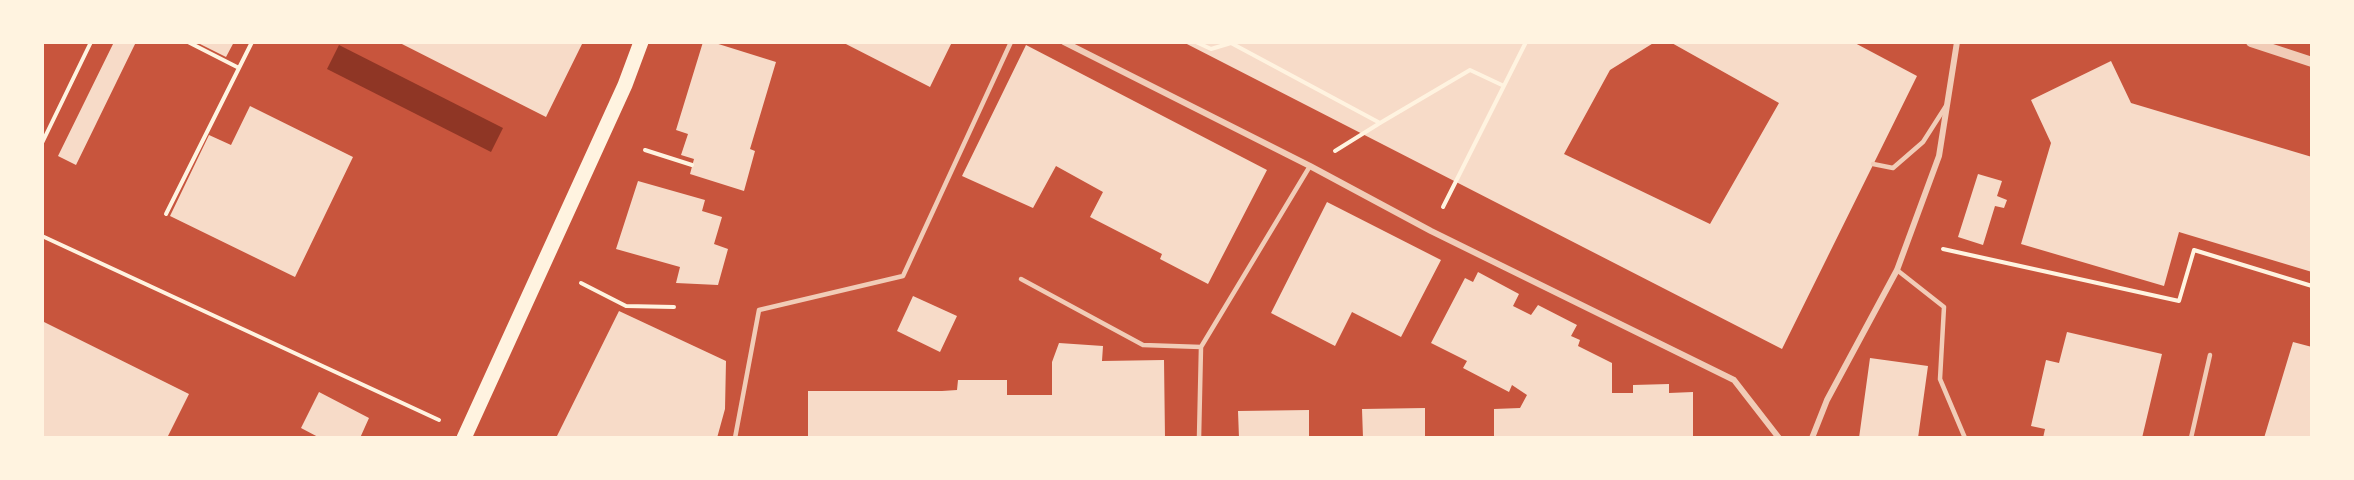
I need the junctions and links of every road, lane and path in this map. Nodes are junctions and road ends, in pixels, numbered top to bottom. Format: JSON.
{"nodes":[{"id":1,"x":91,"y":42,"type":"edge"},
{"id":2,"x":188,"y":42,"type":"edge"},
{"id":3,"x":252,"y":42,"type":"edge"},
{"id":4,"x":641,"y":42,"type":"edge"},
{"id":5,"x":1011,"y":42,"type":"edge"},
{"id":6,"x":1064,"y":42,"type":"edge"},
{"id":7,"x":1196,"y":42,"type":"edge"},
{"id":8,"x":1526,"y":42,"type":"edge"},
{"id":9,"x":1957,"y":42,"type":"edge"},
{"id":10,"x":2251,"y":42,"type":"edge"},
{"id":11,"x":2312,"y":62,"type":"edge"},
{"id":12,"x":239,"y":68,"type":"junction"},
{"id":13,"x":1504,"y":86,"type":"junction"},
{"id":14,"x":1948,"y":104,"type":"junction"},
{"id":15,"x":1380,"y":123,"type":"junction"},
{"id":16,"x":42,"y":143,"type":"edge"},
{"id":17,"x":645,"y":150,"type":"dead end"},
{"id":18,"x":1873,"y":164,"type":"dead end"},
{"id":19,"x":692,"y":165,"type":"dead end"},
{"id":20,"x":1311,"y":166,"type":"junction"},
{"id":21,"x":166,"y":214,"type":"dead end"},
{"id":22,"x":1431,"y":231,"type":"junction"},
{"id":23,"x":42,"y":237,"type":"edge"},
{"id":24,"x":1943,"y":249,"type":"dead end"},
{"id":25,"x":1897,"y":270,"type":"junction"},
{"id":26,"x":1021,"y":279,"type":"dead end"},
{"id":27,"x":581,"y":283,"type":"dead end"},
{"id":28,"x":2312,"y":286,"type":"edge"},
{"id":29,"x":674,"y":307,"type":"dead end"},
{"id":30,"x":1201,"y":347,"type":"junction"},
{"id":31,"x":2210,"y":355,"type":"dead end"},
{"id":32,"x":465,"y":436,"type":"edge"},
{"id":33,"x":735,"y":438,"type":"edge"},
{"id":34,"x":1199,"y":438,"type":"edge"},
{"id":35,"x":1779,"y":438,"type":"edge"},
{"id":36,"x":1812,"y":438,"type":"edge"},
{"id":37,"x":1965,"y":438,"type":"edge"},
{"id":38,"x":2192,"y":438,"type":"edge"}],
"edges":[{"from":1,"to":16,"type":"path"},
{"from":2,"to":12,"type":"path"},
{"from":3,"to":12,"type":"path"},
{"from":4,"to":32,"type":"main road"},
{"from":5,"to":33,"type":"lane"},
{"from":6,"to":20,"type":"street"},
{"from":7,"to":15,"type":"path"},
{"from":8,"to":13,"type":"path"},
{"from":9,"to":14,"type":"street"},
{"from":10,"to":11,"type":"street"},
{"from":12,"to":21,"type":"path"},
{"from":13,"to":15,"type":"path"},
{"from":13,"to":22,"type":"path"},
{"from":14,"to":18,"type":"lane"},
{"from":14,"to":25,"type":"street"},
{"from":15,"to":20,"type":"path"},
{"from":17,"to":19,"type":"path"},
{"from":20,"to":22,"type":"street"},
{"from":20,"to":30,"type":"lane"},
{"from":22,"to":35,"type":"street"},
{"from":23,"to":32,"type":"path"},
{"from":24,"to":28,"type":"path"},
{"from":25,"to":36,"type":"street"},
{"from":25,"to":37,"type":"lane"},
{"from":26,"to":30,"type":"lane"},
{"from":27,"to":29,"type":"path"},
{"from":30,"to":34,"type":"lane"},
{"from":31,"to":38,"type":"lane"}]}
